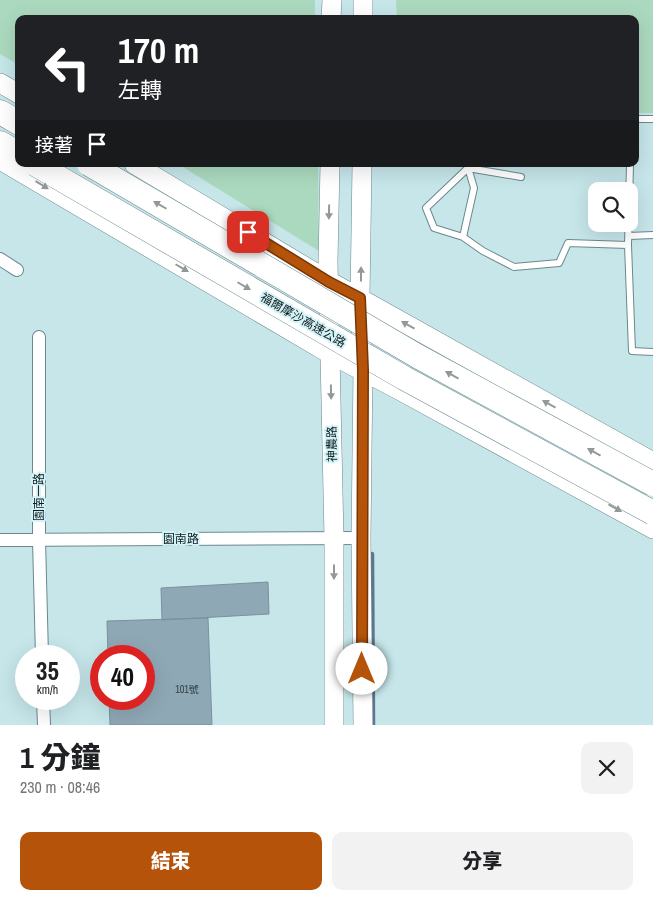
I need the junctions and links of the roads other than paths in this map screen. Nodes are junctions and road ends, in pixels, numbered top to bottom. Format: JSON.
{"nodes":[{"id":1,"x":332,"y":0,"type":"edge"},
{"id":2,"x":363,"y":0,"type":"edge"},
{"id":3,"x":332,"y":15,"type":"edge"},
{"id":4,"x":363,"y":15,"type":"edge"},
{"id":5,"x":0,"y":83,"type":"edge"},
{"id":6,"x":15,"y":92,"type":"edge"},
{"id":7,"x":0,"y":112,"type":"edge"},
{"id":8,"x":639,"y":119,"type":"edge"},
{"id":9,"x":653,"y":119,"type":"edge"},
{"id":10,"x":15,"y":121,"type":"edge"},
{"id":11,"x":0,"y":143,"type":"edge"},
{"id":12,"x":15,"y":152,"type":"edge"},
{"id":13,"x":0,"y":160,"type":"edge"},
{"id":14,"x":41,"y":167,"type":"edge"},
{"id":15,"x":94,"y":167,"type":"edge"},
{"id":16,"x":139,"y":167,"type":"edge"},
{"id":17,"x":330,"y":167,"type":"edge"},
{"id":18,"x":362,"y":167,"type":"edge"},
{"id":19,"x":466,"y":167,"type":"edge"},
{"id":20,"x":467,"y":167,"type":"edge"},
{"id":21,"x":472,"y":167,"type":"edge"},
{"id":22,"x":630,"y":167,"type":"edge"},
{"id":23,"x":521,"y":177,"type":"dead end"},
{"id":24,"x":653,"y":235,"type":"edge"},
{"id":25,"x":629,"y":236,"type":"junction"},
{"id":26,"x":463,"y":237,"type":"junction"},
{"id":27,"x":628,"y":245,"type":"junction"},
{"id":28,"x":0,"y":259,"type":"edge"},
{"id":29,"x":17,"y":270,"type":"dead end"},
{"id":30,"x":329,"y":282,"type":"junction"},
{"id":31,"x":360,"y":298,"type":"junction"},
{"id":32,"x":39,"y":337,"type":"dead end"},
{"id":33,"x":653,"y":352,"type":"edge"},
{"id":34,"x":330,"y":354,"type":"junction"},
{"id":35,"x":363,"y":370,"type":"junction"},
{"id":36,"x":653,"y":462,"type":"edge"},
{"id":37,"x":653,"y":484,"type":"edge"},
{"id":38,"x":653,"y":513,"type":"edge"},
{"id":39,"x":653,"y":529,"type":"edge"},
{"id":40,"x":334,"y":538,"type":"junction"},
{"id":41,"x":361,"y":538,"type":"junction"},
{"id":42,"x":0,"y":540,"type":"edge"},
{"id":43,"x":39,"y":540,"type":"junction"},
{"id":44,"x":42,"y":645,"type":"edge"},
{"id":45,"x":43,"y":710,"type":"edge"},
{"id":46,"x":44,"y":725,"type":"edge"},
{"id":47,"x":334,"y":725,"type":"edge"},
{"id":48,"x":363,"y":725,"type":"edge"}],
"edges":[{"from":1,"to":3,"type":"main road"},
{"from":2,"to":4,"type":"main road"},
{"from":5,"to":6,"type":"main road"},
{"from":7,"to":10,"type":"highway"},
{"from":8,"to":9,"type":"lane"},
{"from":11,"to":12,"type":"highway"},
{"from":13,"to":34,"type":"main road","one_way":true},
{"from":14,"to":38,"type":"highway","name":"福爾摩沙高速公路","one_way":true,"bridge":true},
{"from":37,"to":15,"type":"highway","one_way":true,"bridge":true},
{"from":16,"to":30,"type":"main road"},
{"from":17,"to":30,"type":"main road","name":"神農路","one_way":true},
{"from":31,"to":18,"type":"main road","one_way":true},
{"from":19,"to":26,"type":"lane"},
{"from":20,"to":26,"type":"lane"},
{"from":21,"to":23,"type":"lane"},
{"from":22,"to":25,"type":"lane"},
{"from":24,"to":25,"type":"lane"},
{"from":25,"to":27,"type":"lane"},
{"from":26,"to":27,"type":"lane"},
{"from":27,"to":33,"type":"lane"},
{"from":28,"to":29,"type":"street"},
{"from":30,"to":31,"type":"main road"},
{"from":30,"to":34,"type":"main road","name":"神農路"},
{"from":31,"to":35,"type":"main road"},
{"from":36,"to":31,"type":"main road","one_way":true},
{"from":32,"to":43,"type":"street","name":"園南一路"},
{"from":34,"to":35,"type":"main road"},
{"from":34,"to":40,"type":"main road","name":"神農路","one_way":true},
{"from":35,"to":39,"type":"main road","one_way":true},
{"from":35,"to":41,"type":"main road"},
{"from":40,"to":41,"type":"street","name":"園南路"},
{"from":40,"to":43,"type":"street","name":"園南路"},
{"from":40,"to":47,"type":"main road","name":"神農路","one_way":true},
{"from":41,"to":48,"type":"main road"},
{"from":42,"to":43,"type":"street","name":"園南路"},
{"from":43,"to":44,"type":"street","name":"園南一路"},
{"from":45,"to":46,"type":"street"}]}
